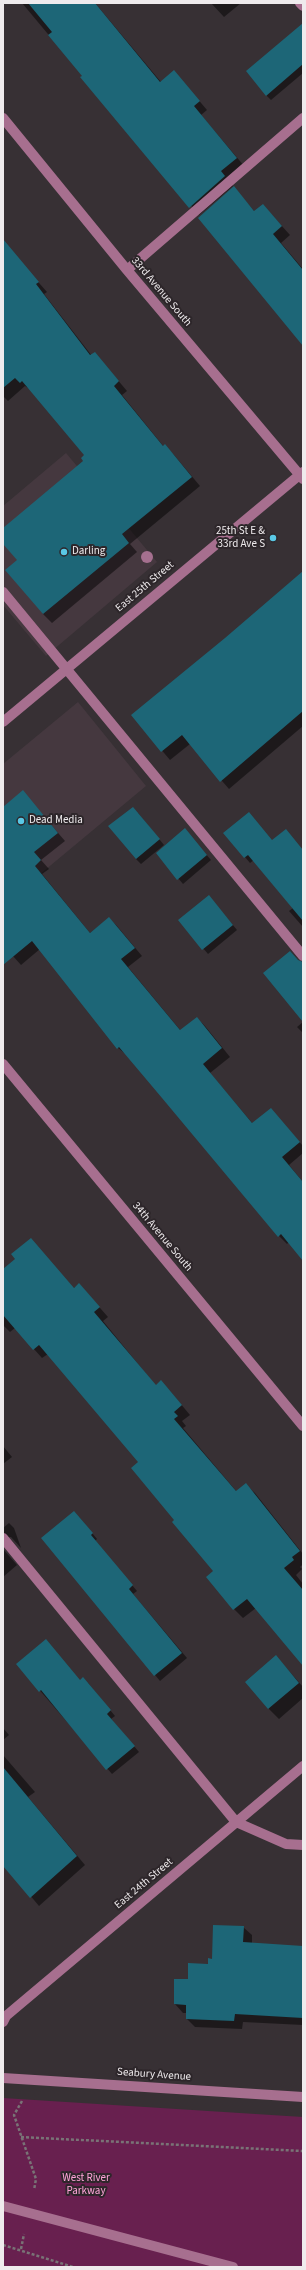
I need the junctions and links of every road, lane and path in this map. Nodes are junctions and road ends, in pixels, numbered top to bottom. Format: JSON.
{"nodes":[{"id":1,"x":300,"y":3,"type":"edge"},
{"id":2,"x":303,"y":6,"type":"edge"},
{"id":3,"x":3,"y":118,"type":"edge"},
{"id":4,"x":303,"y":118,"type":"edge"},
{"id":5,"x":127,"y":270,"type":"junction"},
{"id":6,"x":302,"y":475,"type":"edge"},
{"id":7,"x":3,"y":592,"type":"edge"},
{"id":8,"x":66,"y":669,"type":"junction"},
{"id":9,"x":3,"y":722,"type":"edge"},
{"id":10,"x":303,"y":956,"type":"edge"},
{"id":11,"x":3,"y":1064,"type":"edge"},
{"id":12,"x":303,"y":1426,"type":"edge"},
{"id":13,"x":3,"y":1538,"type":"edge"},
{"id":14,"x":303,"y":1766,"type":"edge"},
{"id":15,"x":236,"y":1822,"type":"junction"},
{"id":16,"x":303,"y":1845,"type":"edge"},
{"id":17,"x":4,"y":2017,"type":"edge"},
{"id":18,"x":3,"y":2078,"type":"edge"},
{"id":19,"x":303,"y":2097,"type":"edge"},
{"id":20,"x":14,"y":2115,"type":"dead end"},
{"id":21,"x":21,"y":2137,"type":"junction"},
{"id":22,"x":303,"y":2151,"type":"edge"},
{"id":23,"x":3,"y":2206,"type":"edge"},
{"id":24,"x":29,"y":2213,"type":"junction"},
{"id":25,"x":3,"y":2245,"type":"edge"},
{"id":26,"x":21,"y":2249,"type":"junction"},
{"id":27,"x":73,"y":2267,"type":"edge"},
{"id":28,"x":233,"y":2267,"type":"edge"}],
"edges":[{"from":1,"to":2,"type":"street"},
{"from":3,"to":5,"type":"street","name":"33rd Avenue South"},
{"from":4,"to":5,"type":"street"},
{"from":5,"to":6,"type":"street","name":"33rd Avenue South"},
{"from":6,"to":8,"type":"street","name":"East 25th Street"},
{"from":7,"to":8,"type":"street"},
{"from":8,"to":9,"type":"street","name":"East 25th Street"},
{"from":8,"to":10,"type":"street"},
{"from":11,"to":12,"type":"street","name":"34th Avenue South"},
{"from":13,"to":15,"type":"street"},
{"from":14,"to":15,"type":"street","name":"East 24th Street"},
{"from":15,"to":16,"type":"street"},
{"from":15,"to":17,"type":"street","name":"East 24th Street"},
{"from":18,"to":19,"type":"street","name":"Seabury Avenue"},
{"from":20,"to":21,"type":"path"},
{"from":21,"to":22,"type":"path"},
{"from":21,"to":24,"type":"path"},
{"from":23,"to":24,"type":"street"},
{"from":24,"to":26,"type":"path"},
{"from":24,"to":28,"type":"street"},
{"from":25,"to":26,"type":"path"},
{"from":26,"to":27,"type":"path"}]}
